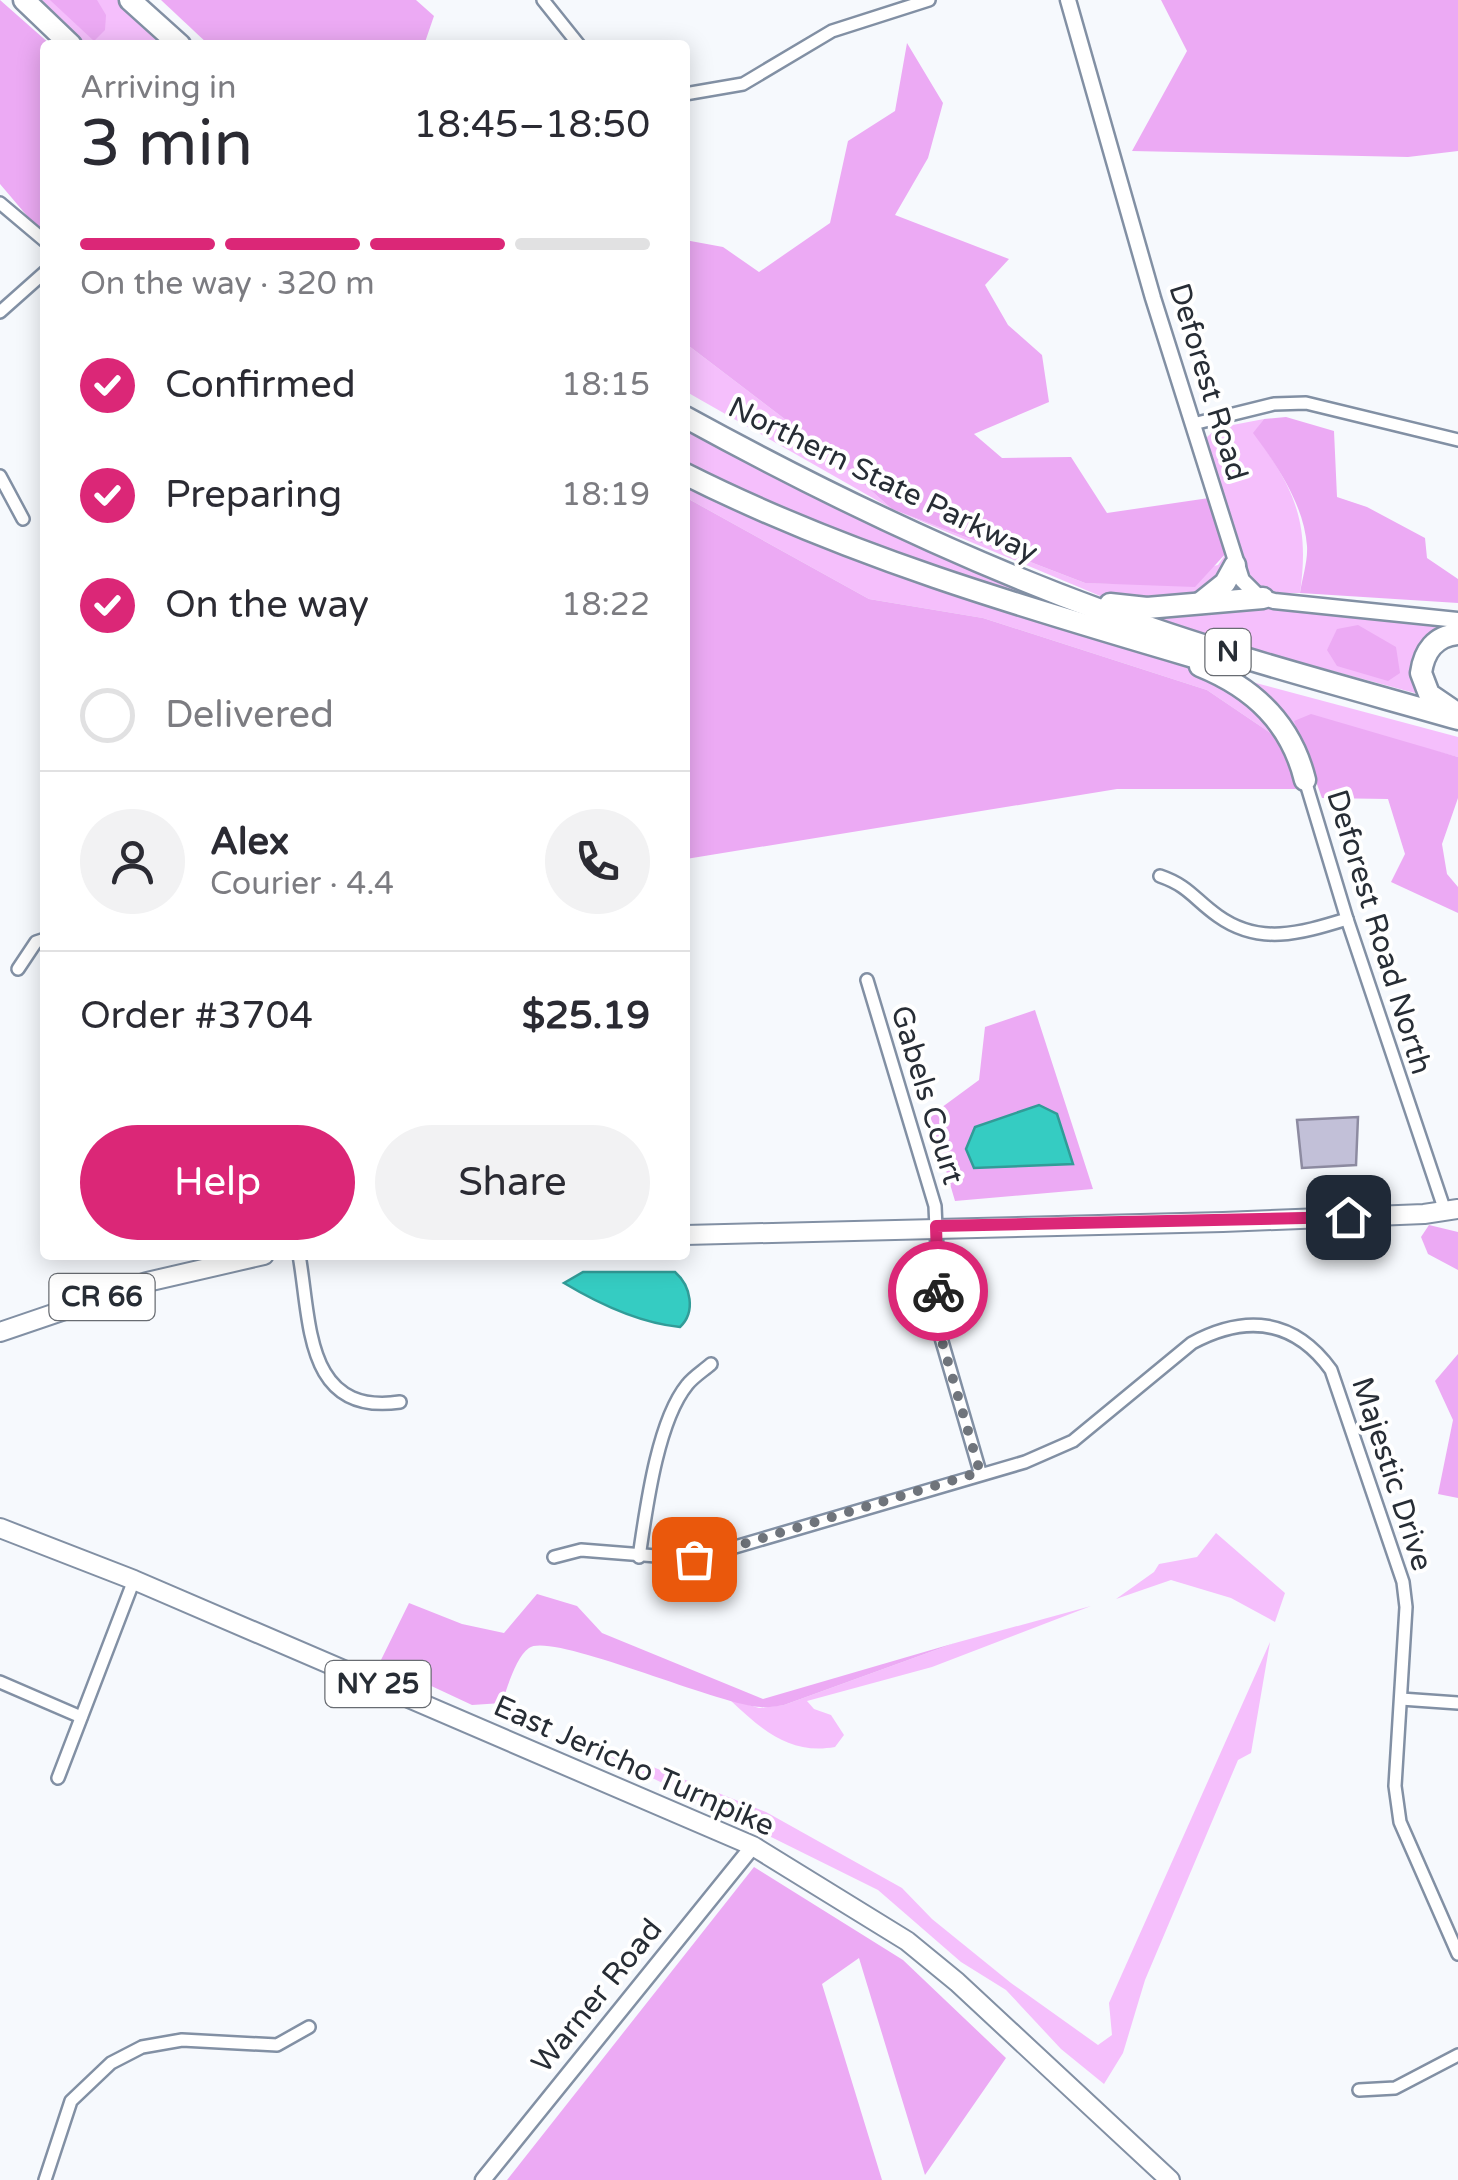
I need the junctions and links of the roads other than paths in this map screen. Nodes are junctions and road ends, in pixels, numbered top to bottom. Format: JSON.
{"nodes":[{"id":1,"x":24,"y":0,"type":"edge"},
{"id":2,"x":130,"y":0,"type":"edge"},
{"id":3,"x":543,"y":0,"type":"edge"},
{"id":4,"x":929,"y":0,"type":"edge"},
{"id":5,"x":1068,"y":0,"type":"edge"},
{"id":6,"x":66,"y":40,"type":"edge"},
{"id":7,"x":174,"y":40,"type":"edge"},
{"id":8,"x":575,"y":40,"type":"edge"},
{"id":9,"x":690,"y":93,"type":"edge"},
{"id":10,"x":0,"y":203,"type":"edge"},
{"id":11,"x":40,"y":238,"type":"edge"},
{"id":12,"x":40,"y":276,"type":"edge"},
{"id":13,"x":0,"y":312,"type":"edge"},
{"id":14,"x":690,"y":419,"type":"edge"},
{"id":15,"x":1193,"y":424,"type":"junction"},
{"id":16,"x":1458,"y":440,"type":"edge"},
{"id":17,"x":0,"y":476,"type":"edge"},
{"id":18,"x":690,"y":476,"type":"edge"},
{"id":19,"x":23,"y":519,"type":"dead end"},
{"id":20,"x":1236,"y":565,"type":"junction"},
{"id":21,"x":1002,"y":573,"type":"junction"},
{"id":22,"x":1262,"y":598,"type":"junction"},
{"id":23,"x":1198,"y":604,"type":"junction"},
{"id":24,"x":1458,"y":622,"type":"edge"},
{"id":25,"x":1458,"y":634,"type":"edge"},
{"id":26,"x":1148,"y":644,"type":"junction"},
{"id":27,"x":1458,"y":711,"type":"edge"},
{"id":28,"x":1458,"y":719,"type":"edge"},
{"id":29,"x":1458,"y":733,"type":"edge"},
{"id":30,"x":1305,"y":780,"type":"joint"},
{"id":31,"x":1160,"y":876,"type":"dead end"},
{"id":32,"x":1347,"y":918,"type":"junction"},
{"id":33,"x":40,"y":941,"type":"edge"},
{"id":34,"x":18,"y":968,"type":"dead end"},
{"id":35,"x":867,"y":980,"type":"dead end"},
{"id":36,"x":1454,"y":1214,"type":"edge"},
{"id":37,"x":936,"y":1226,"type":"junction"},
{"id":38,"x":690,"y":1235,"type":"edge"},
{"id":39,"x":242,"y":1260,"type":"edge"},
{"id":40,"x":300,"y":1260,"type":"edge"},
{"id":41,"x":0,"y":1332,"type":"edge"},
{"id":42,"x":711,"y":1364,"type":"dead end"},
{"id":43,"x":400,"y":1402,"type":"dead end"},
{"id":44,"x":980,"y":1472,"type":"junction"},
{"id":45,"x":0,"y":1528,"type":"edge"},
{"id":46,"x":554,"y":1557,"type":"dead end"},
{"id":47,"x":640,"y":1557,"type":"junction"},
{"id":48,"x":134,"y":1580,"type":"junction"},
{"id":49,"x":0,"y":1682,"type":"edge"},
{"id":50,"x":1401,"y":1699,"type":"junction"},
{"id":51,"x":1458,"y":1703,"type":"edge"},
{"id":52,"x":80,"y":1717,"type":"junction"},
{"id":53,"x":58,"y":1778,"type":"dead end"},
{"id":54,"x":753,"y":1846,"type":"junction"},
{"id":55,"x":1458,"y":1954,"type":"edge"},
{"id":56,"x":309,"y":2027,"type":"dead end"},
{"id":57,"x":1458,"y":2055,"type":"edge"},
{"id":58,"x":1359,"y":2090,"type":"dead end"},
{"id":59,"x":45,"y":2180,"type":"edge"},
{"id":60,"x":483,"y":2180,"type":"edge"},
{"id":61,"x":1170,"y":2180,"type":"edge"}],
"edges":[{"from":1,"to":6,"type":"highway"},
{"from":2,"to":7,"type":"highway"},
{"from":3,"to":8,"type":"street"},
{"from":4,"to":9,"type":"street"},
{"from":5,"to":15,"type":"street","name":"Deforest Road"},
{"from":10,"to":11,"type":"street"},
{"from":12,"to":13,"type":"street"},
{"from":14,"to":21,"type":"highway","name":"Northern State Parkway","number":"N"},
{"from":15,"to":16,"type":"street"},
{"from":15,"to":20,"type":"street","name":"Deforest Road"},
{"from":17,"to":19,"type":"street"},
{"from":18,"to":26,"type":"highway","name":"Northern State Parkway","number":"N"},
{"from":20,"to":22,"type":"street","name":"Deforest Road"},
{"from":20,"to":23,"type":"highway"},
{"from":21,"to":23,"type":"highway"},
{"from":21,"to":28,"type":"highway","name":"Northern State Parkway","number":"N"},
{"from":22,"to":23,"type":"highway"},
{"from":22,"to":24,"type":"street"},
{"from":25,"to":27,"type":"highway"},
{"from":26,"to":29,"type":"highway","name":"Northern State Parkway","number":"N"},
{"from":26,"to":30,"type":"highway"},
{"from":30,"to":32,"type":"street","name":"Deforest Road North"},
{"from":31,"to":32,"type":"street"},
{"from":32,"to":36,"type":"street","name":"Deforest Road North"},
{"from":33,"to":34,"type":"street"},
{"from":35,"to":37,"type":"street","name":"Gabels Court"},
{"from":36,"to":37,"type":"main road"},
{"from":37,"to":38,"type":"main road"},
{"from":37,"to":44,"type":"street","name":"Gabels Court"},
{"from":39,"to":41,"type":"main road","number":"CR 66"},
{"from":40,"to":43,"type":"street"},
{"from":42,"to":47,"type":"street"},
{"from":44,"to":47,"type":"street","name":"Majestic Drive"},
{"from":44,"to":50,"type":"street","name":"Majestic Drive"},
{"from":45,"to":48,"type":"main road","name":"East Jericho Turnpike","number":"NY 25"},
{"from":46,"to":47,"type":"street","name":"Majestic Drive"},
{"from":48,"to":52,"type":"street"},
{"from":48,"to":54,"type":"main road","name":"East Jericho Turnpike","number":"NY 25"},
{"from":49,"to":52,"type":"street"},
{"from":50,"to":51,"type":"street"},
{"from":50,"to":55,"type":"street","name":"Majestic Drive"},
{"from":52,"to":53,"type":"street"},
{"from":54,"to":60,"type":"street","name":"Warner Road"},
{"from":54,"to":61,"type":"main road","name":"East Jericho Turnpike","number":"NY 25"},
{"from":56,"to":59,"type":"street"},
{"from":57,"to":58,"type":"street"}]}
